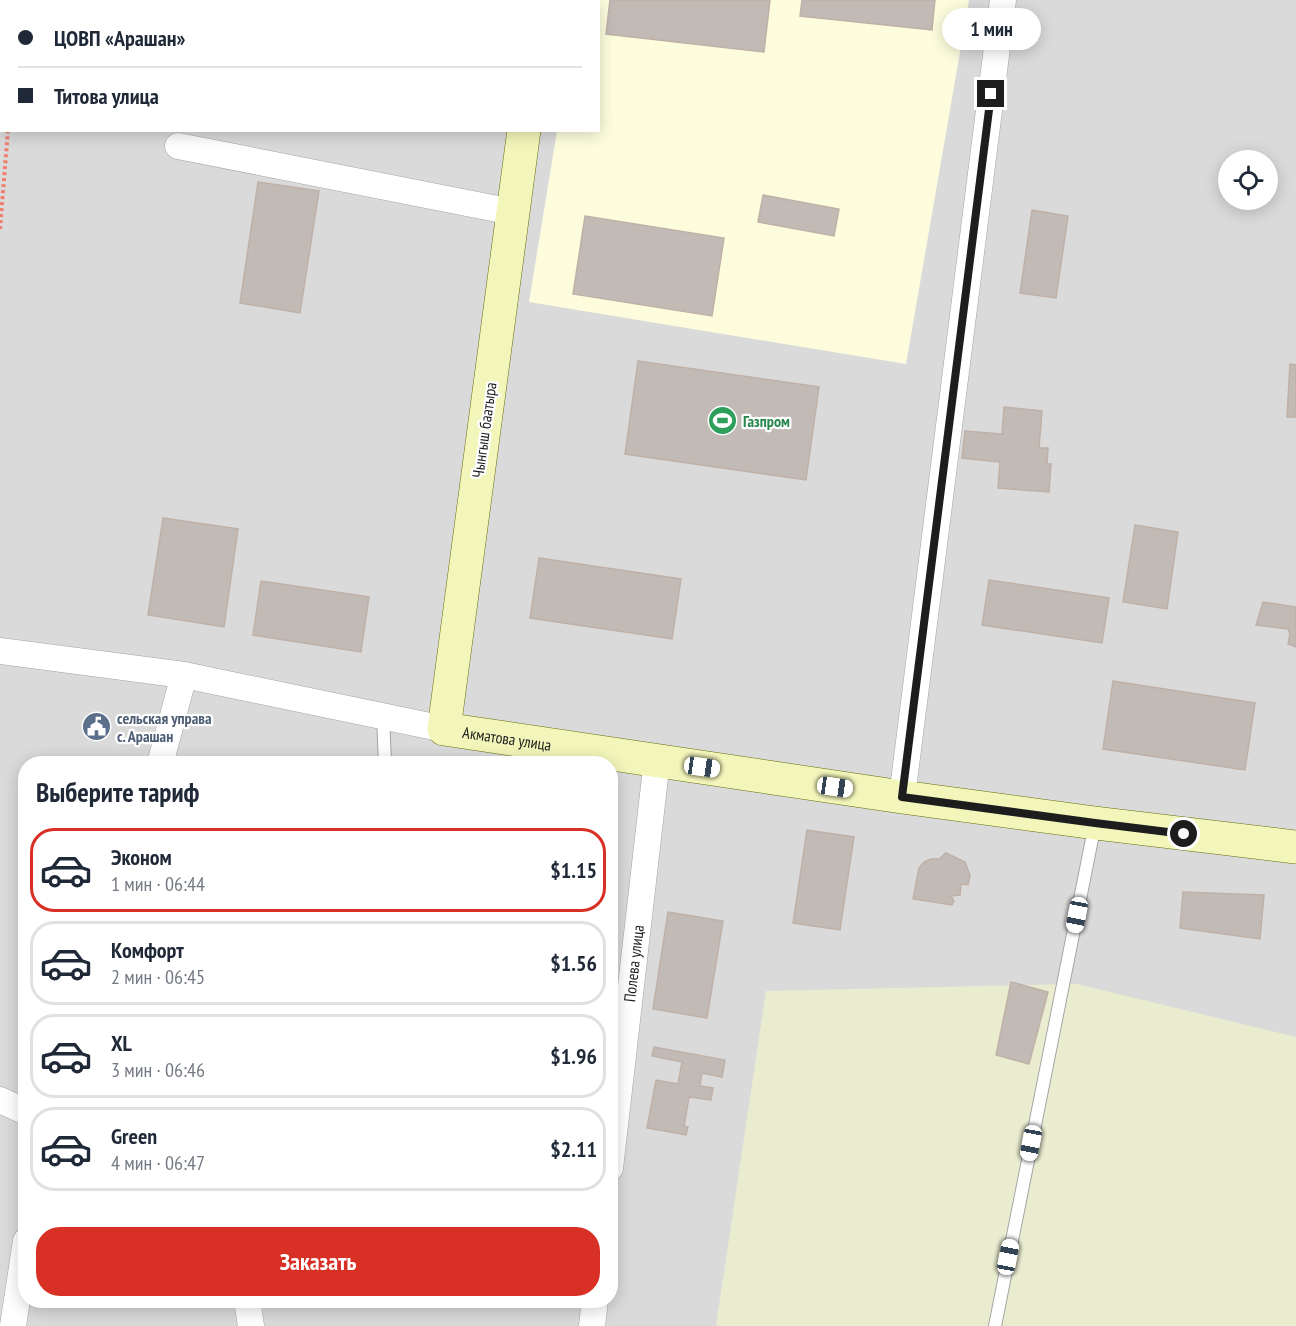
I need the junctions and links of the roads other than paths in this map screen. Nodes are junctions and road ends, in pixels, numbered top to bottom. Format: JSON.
{"nodes":[{"id":1,"x":1003,"y":0,"type":"edge"},
{"id":2,"x":524,"y":132,"type":"edge"},
{"id":3,"x":178,"y":146,"type":"dead end"},
{"id":4,"x":513,"y":212,"type":"junction"},
{"id":5,"x":0,"y":651,"type":"edge"},
{"id":6,"x":184,"y":675,"type":"junction"},
{"id":7,"x":383,"y":716,"type":"junction"},
{"id":8,"x":444,"y":729,"type":"junction"},
{"id":9,"x":547,"y":754,"type":"edge"},
{"id":10,"x":162,"y":756,"type":"edge"},
{"id":11,"x":385,"y":756,"type":"edge"},
{"id":12,"x":584,"y":756,"type":"edge"},
{"id":13,"x":618,"y":758,"type":"edge"},
{"id":14,"x":657,"y":760,"type":"junction"},
{"id":15,"x":902,"y":797,"type":"junction"},
{"id":16,"x":1095,"y":823,"type":"junction"},
{"id":17,"x":1296,"y":847,"type":"edge"},
{"id":18,"x":618,"y":1099,"type":"edge"},
{"id":19,"x":0,"y":1100,"type":"edge"},
{"id":20,"x":18,"y":1108,"type":"edge"},
{"id":21,"x":18,"y":1287,"type":"edge"},
{"id":22,"x":248,"y":1308,"type":"edge"},
{"id":23,"x":594,"y":1308,"type":"edge"},
{"id":24,"x":13,"y":1326,"type":"edge"},
{"id":25,"x":251,"y":1326,"type":"edge"},
{"id":26,"x":592,"y":1326,"type":"edge"},
{"id":27,"x":995,"y":1326,"type":"edge"}],
"edges":[{"from":1,"to":15,"type":"street"},
{"from":2,"to":4,"type":"main road","name":"Чынгыш баатыра"},
{"from":3,"to":4,"type":"street"},
{"from":4,"to":8,"type":"main road","name":"Чынгыш баатыра"},
{"from":5,"to":6,"type":"street","name":"Акматова улица"},
{"from":6,"to":7,"type":"street","name":"Акматова улица"},
{"from":6,"to":10,"type":"street"},
{"from":7,"to":8,"type":"street","name":"Акматова улица"},
{"from":7,"to":11,"type":"lane"},
{"from":8,"to":9,"type":"main road","name":"Акматова улица"},
{"from":9,"to":12,"type":"main road","name":"Акматова улица"},
{"from":13,"to":14,"type":"main road","name":"Акматова улица"},
{"from":14,"to":15,"type":"main road","name":"Акматова улица"},
{"from":14,"to":18,"type":"street","name":"Полева улица"},
{"from":15,"to":16,"type":"main road","name":"Акматова улица"},
{"from":16,"to":17,"type":"main road","name":"Акматова улица"},
{"from":16,"to":27,"type":"lane"},
{"from":19,"to":20,"type":"street"},
{"from":21,"to":24,"type":"street"},
{"from":22,"to":25,"type":"street"},
{"from":23,"to":26,"type":"street"}]}
